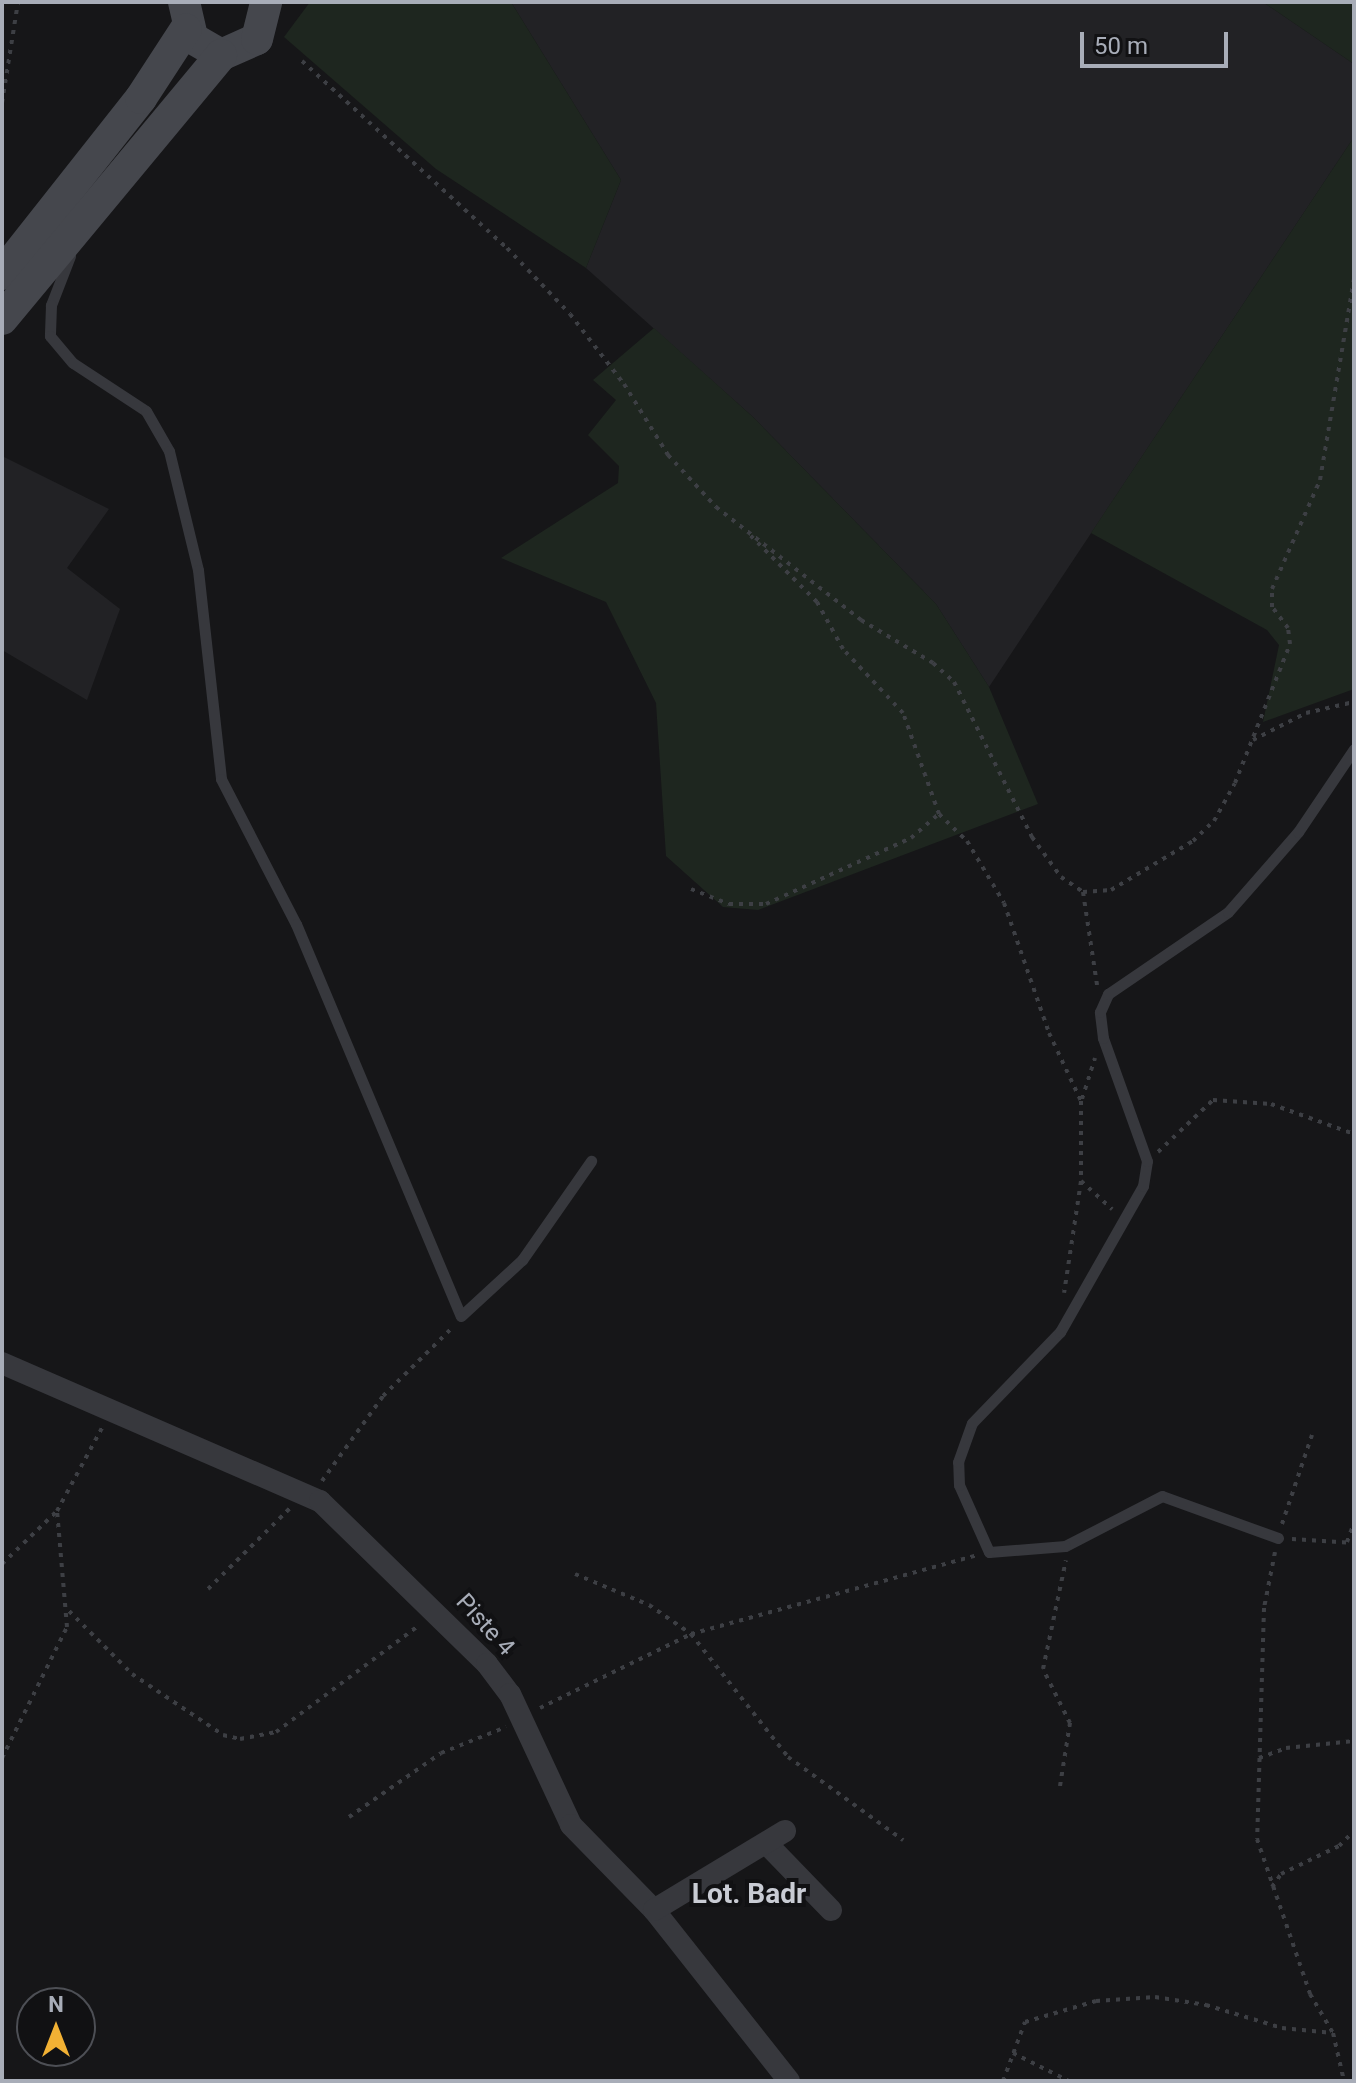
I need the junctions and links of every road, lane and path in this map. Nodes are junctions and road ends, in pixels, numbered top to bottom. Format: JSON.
{"nodes":[{"id":1,"x":18,"y":2,"type":"edge"},
{"id":2,"x":269,"y":5,"type":"edge"},
{"id":3,"x":181,"y":13,"type":"edge"},
{"id":4,"x":221,"y":55,"type":"junction"},
{"id":5,"x":302,"y":61,"type":"dead end"},
{"id":6,"x":2,"y":103,"type":"edge"},
{"id":7,"x":89,"y":211,"type":"junction"},
{"id":8,"x":2,"y":274,"type":"edge"},
{"id":9,"x":1354,"y":278,"type":"edge"},
{"id":10,"x":2,"y":319,"type":"edge"},
{"id":11,"x":748,"y":531,"type":"junction"},
{"id":12,"x":1354,"y":702,"type":"edge"},
{"id":13,"x":1251,"y":741,"type":"junction"},
{"id":14,"x":1354,"y":749,"type":"edge"},
{"id":15,"x":939,"y":814,"type":"junction"},
{"id":16,"x":691,"y":889,"type":"dead end"},
{"id":17,"x":1083,"y":892,"type":"junction"},
{"id":18,"x":1101,"y":1009,"type":"junction"},
{"id":19,"x":1103,"y":1038,"type":"junction"},
{"id":20,"x":1081,"y":1101,"type":"junction"},
{"id":21,"x":1354,"y":1134,"type":"edge"},
{"id":22,"x":591,"y":1161,"type":"dead end"},
{"id":23,"x":1147,"y":1161,"type":"junction"},
{"id":24,"x":1081,"y":1181,"type":"junction"},
{"id":25,"x":1126,"y":1223,"type":"junction"},
{"id":26,"x":461,"y":1316,"type":"junction"},
{"id":27,"x":1060,"y":1332,"type":"junction"},
{"id":28,"x":2,"y":1363,"type":"edge"},
{"id":29,"x":110,"y":1414,"type":"junction"},
{"id":30,"x":1312,"y":1435,"type":"dead end"},
{"id":31,"x":308,"y":1494,"type":"junction"},
{"id":32,"x":57,"y":1511,"type":"junction"},
{"id":33,"x":1354,"y":1523,"type":"edge"},
{"id":34,"x":1278,"y":1538,"type":"junction"},
{"id":35,"x":1347,"y":1542,"type":"junction"},
{"id":36,"x":1354,"y":1543,"type":"edge"},
{"id":37,"x":1065,"y":1546,"type":"junction"},
{"id":38,"x":989,"y":1552,"type":"junction"},
{"id":39,"x":2,"y":1564,"type":"edge"},
{"id":40,"x":575,"y":1574,"type":"dead end"},
{"id":41,"x":208,"y":1589,"type":"dead end"},
{"id":42,"x":69,"y":1611,"type":"junction"},
{"id":43,"x":439,"y":1611,"type":"junction"},
{"id":44,"x":691,"y":1634,"type":"junction"},
{"id":45,"x":521,"y":1721,"type":"junction"},
{"id":46,"x":1354,"y":1741,"type":"edge"},
{"id":47,"x":2,"y":1758,"type":"edge"},
{"id":48,"x":1259,"y":1758,"type":"junction"},
{"id":49,"x":1060,"y":1786,"type":"dead end"},
{"id":50,"x":349,"y":1817,"type":"dead end"},
{"id":51,"x":1354,"y":1831,"type":"edge"},
{"id":52,"x":903,"y":1840,"type":"dead end"},
{"id":53,"x":1272,"y":1887,"type":"junction"},
{"id":54,"x":654,"y":1910,"type":"junction"},
{"id":55,"x":831,"y":1910,"type":"dead end"},
{"id":56,"x":1333,"y":2033,"type":"junction"},
{"id":57,"x":1013,"y":2053,"type":"junction"},
{"id":58,"x":789,"y":2081,"type":"edge"},
{"id":59,"x":1003,"y":2081,"type":"edge"},
{"id":60,"x":1069,"y":2081,"type":"edge"},
{"id":61,"x":1344,"y":2081,"type":"edge"}],
"edges":[{"from":1,"to":6,"type":"path"},
{"from":2,"to":4,"type":"main road"},
{"from":3,"to":4,"type":"main road"},
{"from":3,"to":8,"type":"main road"},
{"from":4,"to":7,"type":"main road"},
{"from":5,"to":11,"type":"path"},
{"from":7,"to":10,"type":"main road"},
{"from":7,"to":26,"type":"lane"},
{"from":9,"to":13,"type":"path"},
{"from":11,"to":15,"type":"path"},
{"from":11,"to":17,"type":"path"},
{"from":12,"to":13,"type":"path"},
{"from":13,"to":17,"type":"path"},
{"from":14,"to":18,"type":"lane"},
{"from":15,"to":16,"type":"path"},
{"from":15,"to":20,"type":"path"},
{"from":17,"to":18,"type":"path"},
{"from":18,"to":19,"type":"lane"},
{"from":19,"to":20,"type":"path"},
{"from":19,"to":23,"type":"lane"},
{"from":20,"to":24,"type":"path"},
{"from":21,"to":23,"type":"path"},
{"from":22,"to":26,"type":"lane"},
{"from":23,"to":25,"type":"lane"},
{"from":24,"to":25,"type":"path"},
{"from":24,"to":27,"type":"path"},
{"from":25,"to":27,"type":"lane"},
{"from":26,"to":31,"type":"path"},
{"from":27,"to":38,"type":"lane"},
{"from":28,"to":29,"type":"street","name":"Piste 4"},
{"from":29,"to":31,"type":"street","name":"Piste 4"},
{"from":29,"to":32,"type":"path"},
{"from":30,"to":34,"type":"path"},
{"from":31,"to":41,"type":"path"},
{"from":31,"to":43,"type":"street","name":"Piste 4"},
{"from":32,"to":39,"type":"path"},
{"from":32,"to":42,"type":"path"},
{"from":33,"to":35,"type":"path"},
{"from":34,"to":35,"type":"path"},
{"from":34,"to":37,"type":"lane"},
{"from":34,"to":48,"type":"path"},
{"from":35,"to":36,"type":"path"},
{"from":37,"to":38,"type":"lane"},
{"from":37,"to":49,"type":"path"},
{"from":38,"to":44,"type":"path"},
{"from":40,"to":44,"type":"path"},
{"from":42,"to":43,"type":"path"},
{"from":42,"to":47,"type":"path"},
{"from":43,"to":45,"type":"street","name":"Piste 4"},
{"from":44,"to":45,"type":"path"},
{"from":44,"to":52,"type":"path"},
{"from":45,"to":50,"type":"path"},
{"from":45,"to":54,"type":"street","name":"Piste 4"},
{"from":46,"to":48,"type":"path"},
{"from":48,"to":53,"type":"path"},
{"from":51,"to":53,"type":"path"},
{"from":53,"to":56,"type":"path"},
{"from":54,"to":55,"type":"street"},
{"from":54,"to":58,"type":"street","name":"Piste 4"},
{"from":56,"to":57,"type":"path"},
{"from":56,"to":61,"type":"path"},
{"from":57,"to":59,"type":"path"},
{"from":57,"to":60,"type":"path"}]}
